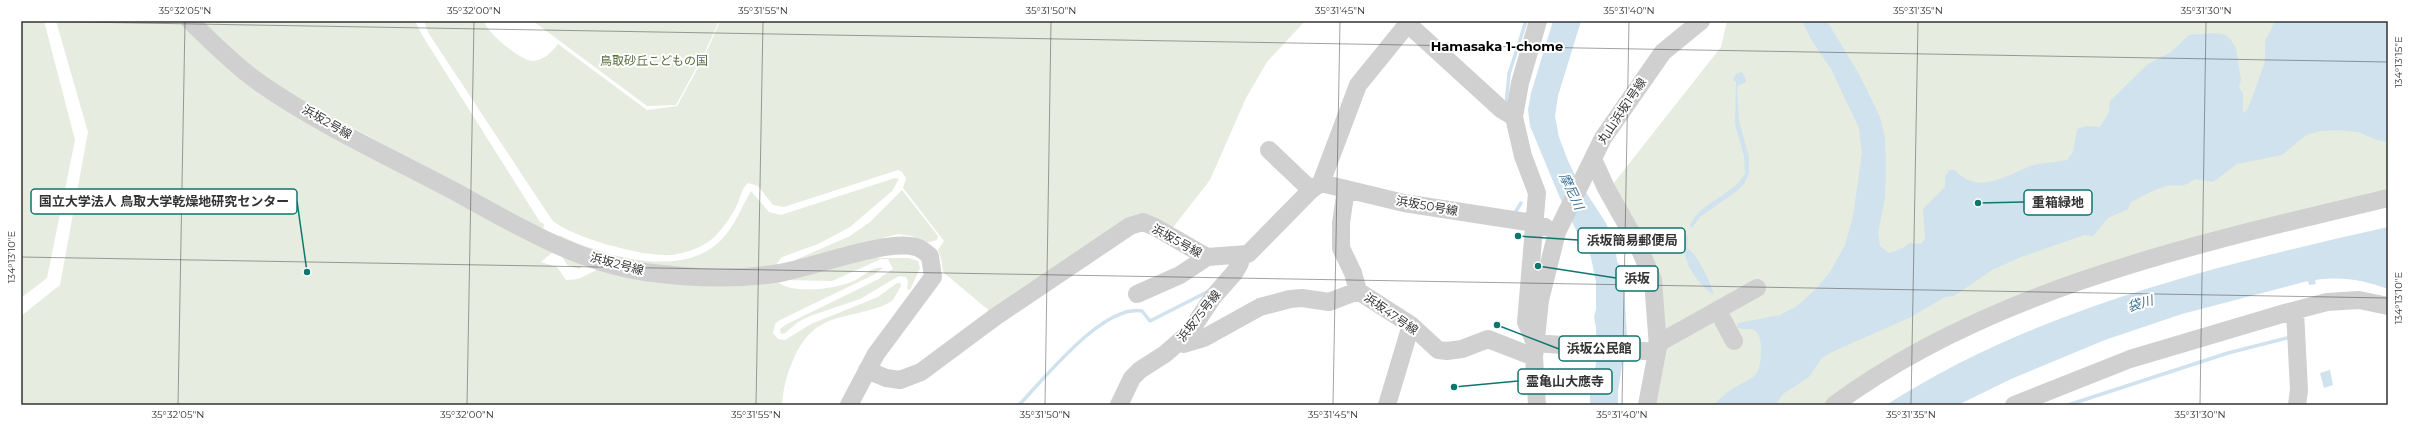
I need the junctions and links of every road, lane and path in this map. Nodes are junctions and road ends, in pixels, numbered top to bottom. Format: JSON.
{"nodes":[{"id":1,"x":190,"y":21,"type":"edge"},
{"id":2,"x":1538,"y":21,"type":"edge"},
{"id":3,"x":1409,"y":22,"type":"edge"},
{"id":4,"x":1696,"y":22,"type":"edge"},
{"id":5,"x":1514,"y":117,"type":"junction"},
{"id":6,"x":1268,"y":150,"type":"dead end"},
{"id":7,"x":1593,"y":159,"type":"junction"},
{"id":8,"x":1316,"y":187,"type":"junction"},
{"id":9,"x":1346,"y":189,"type":"junction"},
{"id":10,"x":2388,"y":198,"type":"edge"},
{"id":11,"x":1534,"y":223,"type":"junction"},
{"id":12,"x":1557,"y":232,"type":"junction"},
{"id":13,"x":1240,"y":255,"type":"junction"},
{"id":14,"x":1207,"y":257,"type":"junction"},
{"id":15,"x":1757,"y":288,"type":"dead end"},
{"id":16,"x":1358,"y":291,"type":"junction"},
{"id":17,"x":1137,"y":294,"type":"dead end"},
{"id":18,"x":2388,"y":306,"type":"edge"},
{"id":19,"x":1718,"y":311,"type":"junction"},
{"id":20,"x":2295,"y":311,"type":"junction"},
{"id":21,"x":1411,"y":325,"type":"junction"},
{"id":22,"x":1734,"y":341,"type":"dead end"},
{"id":23,"x":1179,"y":343,"type":"junction"},
{"id":24,"x":1657,"y":348,"type":"junction"},
{"id":25,"x":1535,"y":350,"type":"junction"},
{"id":26,"x":867,"y":370,"type":"junction"},
{"id":27,"x":849,"y":405,"type":"edge"},
{"id":28,"x":1119,"y":405,"type":"edge"},
{"id":29,"x":1387,"y":405,"type":"edge"},
{"id":30,"x":1536,"y":405,"type":"edge"},
{"id":31,"x":1647,"y":405,"type":"edge"},
{"id":32,"x":1834,"y":405,"type":"edge"},
{"id":33,"x":2014,"y":405,"type":"edge"},
{"id":34,"x":2297,"y":405,"type":"edge"}],
"edges":[{"from":1,"to":26,"type":"street","name":"浜坂2号線"},
{"from":2,"to":5,"type":"street"},
{"from":3,"to":5,"type":"street"},
{"from":3,"to":8,"type":"street","name":"浜坂5号線"},
{"from":4,"to":7,"type":"street","name":"丸山浜坂1号線"},
{"from":5,"to":11,"type":"street"},
{"from":6,"to":8,"type":"street"},
{"from":7,"to":12,"type":"street","name":"丸山浜坂1号線"},
{"from":7,"to":24,"type":"street"},
{"from":8,"to":9,"type":"street","name":"浜坂50号線"},
{"from":8,"to":13,"type":"street","name":"浜坂5号線"},
{"from":9,"to":11,"type":"street","name":"浜坂50号線"},
{"from":9,"to":16,"type":"street"},
{"from":10,"to":32,"type":"street"},
{"from":11,"to":12,"type":"street","name":"浜坂50号線"},
{"from":11,"to":25,"type":"street"},
{"from":12,"to":25,"type":"street","name":"丸山浜坂1号線"},
{"from":13,"to":14,"type":"street","name":"浜坂5号線"},
{"from":13,"to":23,"type":"street","name":"浜坂75号線"},
{"from":14,"to":17,"type":"street"},
{"from":14,"to":26,"type":"street","name":"浜坂5号線"},
{"from":15,"to":19,"type":"street"},
{"from":16,"to":21,"type":"street","name":"浜坂47号線"},
{"from":16,"to":23,"type":"street","name":"浜坂47号線"},
{"from":18,"to":20,"type":"street"},
{"from":19,"to":22,"type":"street"},
{"from":19,"to":24,"type":"street"},
{"from":20,"to":33,"type":"street"},
{"from":20,"to":34,"type":"street"},
{"from":21,"to":25,"type":"street","name":"浜坂47号線"},
{"from":21,"to":29,"type":"street"},
{"from":23,"to":28,"type":"street","name":"浜坂75号線"},
{"from":24,"to":25,"type":"street","name":"浜坂47号線"},
{"from":24,"to":31,"type":"street"},
{"from":25,"to":30,"type":"street","name":"丸山浜坂1号線"},
{"from":26,"to":27,"type":"street","name":"浜坂2号線"}]}
